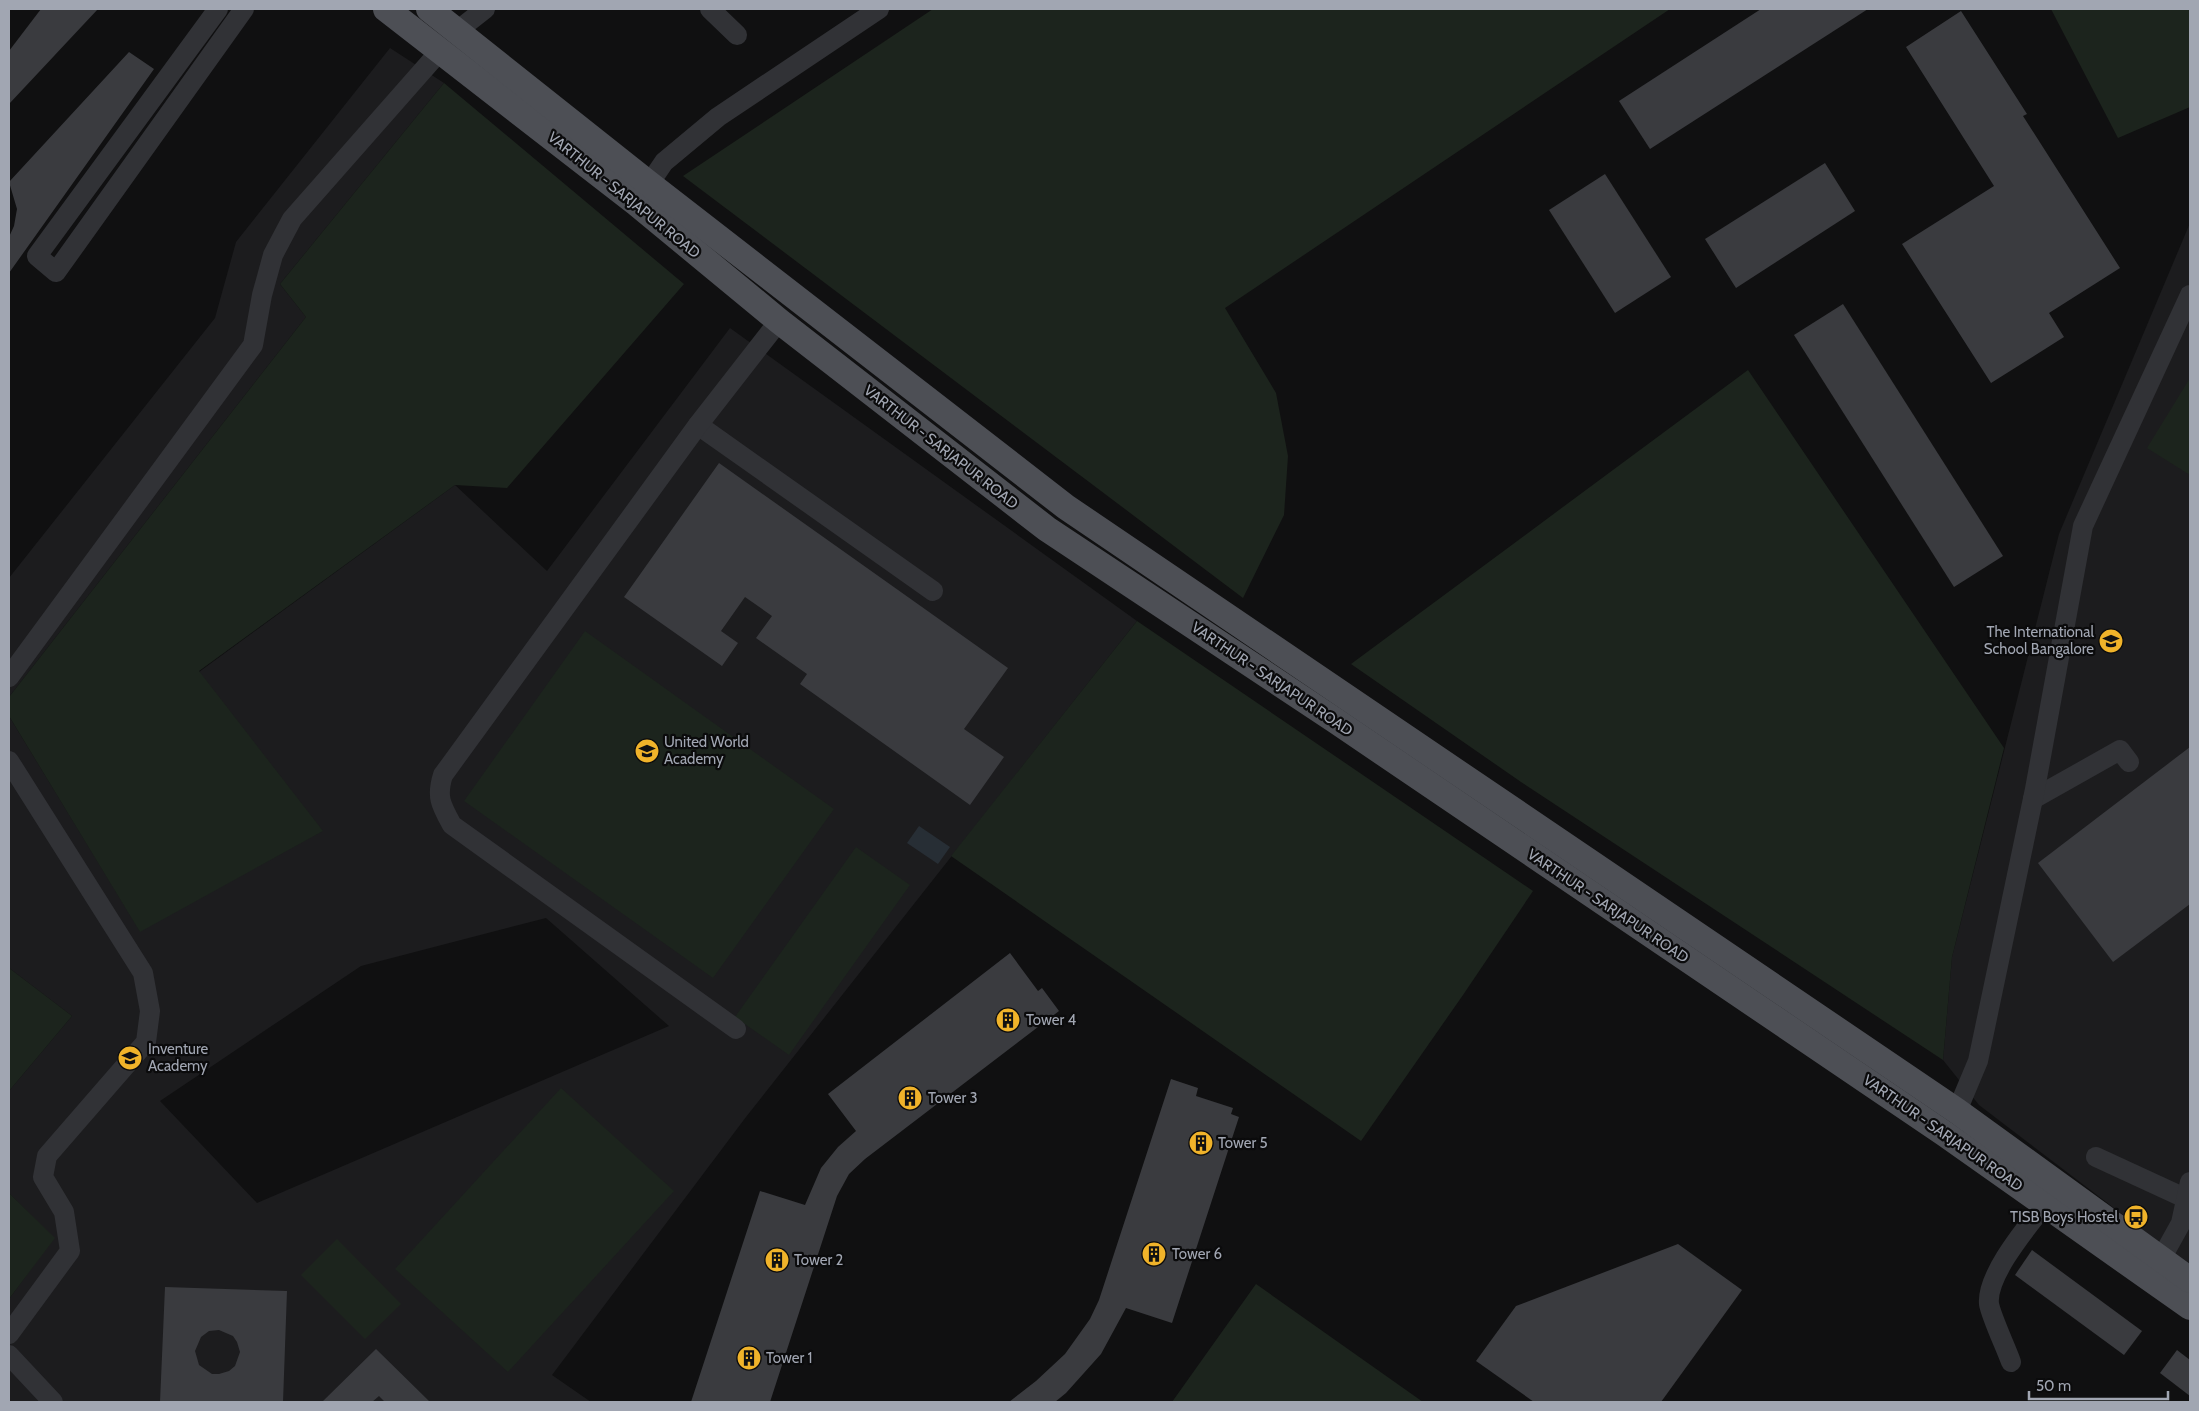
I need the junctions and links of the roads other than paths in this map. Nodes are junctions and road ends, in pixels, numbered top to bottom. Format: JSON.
{"nodes":[{"id":1,"x":218,"y":9,"type":"edge"},
{"id":2,"x":386,"y":9,"type":"edge"},
{"id":3,"x":429,"y":9,"type":"edge"},
{"id":4,"x":485,"y":9,"type":"edge"},
{"id":5,"x":710,"y":9,"type":"edge"},
{"id":6,"x":879,"y":9,"type":"edge"},
{"id":7,"x":240,"y":14,"type":"edge"},
{"id":8,"x":457,"y":31,"type":"junction"},
{"id":9,"x":737,"y":35,"type":"dead end"},
{"id":10,"x":440,"y":51,"type":"junction"},
{"id":11,"x":642,"y":193,"type":"junction"},
{"id":12,"x":2190,"y":295,"type":"edge"},
{"id":13,"x":779,"y":321,"type":"junction"},
{"id":14,"x":698,"y":425,"type":"junction"},
{"id":15,"x":933,"y":591,"type":"dead end"},
{"id":16,"x":9,"y":677,"type":"edge"},
{"id":17,"x":9,"y":761,"type":"edge"},
{"id":18,"x":2129,"y":762,"type":"dead end"},
{"id":19,"x":2033,"y":798,"type":"junction"},
{"id":20,"x":736,"y":1029,"type":"dead end"},
{"id":21,"x":1957,"y":1111,"type":"junction"},
{"id":22,"x":2096,"y":1157,"type":"dead end"},
{"id":23,"x":2189,"y":1186,"type":"edge"},
{"id":24,"x":2045,"y":1204,"type":"junction"},
{"id":25,"x":2154,"y":1267,"type":"junction"},
{"id":26,"x":2190,"y":1280,"type":"edge"},
{"id":27,"x":2190,"y":1306,"type":"edge"},
{"id":28,"x":9,"y":1334,"type":"edge"},
{"id":29,"x":9,"y":1355,"type":"edge"},
{"id":30,"x":2011,"y":1362,"type":"dead end"},
{"id":31,"x":53,"y":1402,"type":"edge"}],
"edges":[{"from":1,"to":7,"type":"street"},
{"from":1,"to":7,"type":"street"},
{"from":2,"to":10,"type":"main road","name":"VARTHUR - SARJAPUR ROAD"},
{"from":3,"to":8,"type":"main road","name":"VARTHUR - SARJAPUR ROAD"},
{"from":4,"to":8,"type":"street"},
{"from":5,"to":9,"type":"street"},
{"from":6,"to":11,"type":"street"},
{"from":8,"to":11,"type":"main road","name":"VARTHUR - SARJAPUR ROAD"},
{"from":10,"to":11,"type":"main road","name":"VARTHUR - SARJAPUR ROAD"},
{"from":10,"to":16,"type":"street"},
{"from":11,"to":13,"type":"main road","name":"VARTHUR - SARJAPUR ROAD"},
{"from":11,"to":21,"type":"main road","name":"VARTHUR - SARJAPUR ROAD"},
{"from":12,"to":19,"type":"street"},
{"from":13,"to":14,"type":"street"},
{"from":13,"to":24,"type":"main road","name":"VARTHUR - SARJAPUR ROAD"},
{"from":14,"to":15,"type":"street"},
{"from":14,"to":20,"type":"street"},
{"from":17,"to":28,"type":"street"},
{"from":18,"to":19,"type":"street"},
{"from":19,"to":21,"type":"street"},
{"from":21,"to":25,"type":"main road","name":"VARTHUR - SARJAPUR ROAD"},
{"from":22,"to":23,"type":"street"},
{"from":23,"to":25,"type":"street"},
{"from":24,"to":25,"type":"main road","name":"VARTHUR - SARJAPUR ROAD"},
{"from":24,"to":30,"type":"street"},
{"from":25,"to":26,"type":"main road","name":"VARTHUR - SARJAPUR ROAD"},
{"from":25,"to":27,"type":"main road","name":"VARTHUR - SARJAPUR ROAD"},
{"from":29,"to":31,"type":"street"}]}
